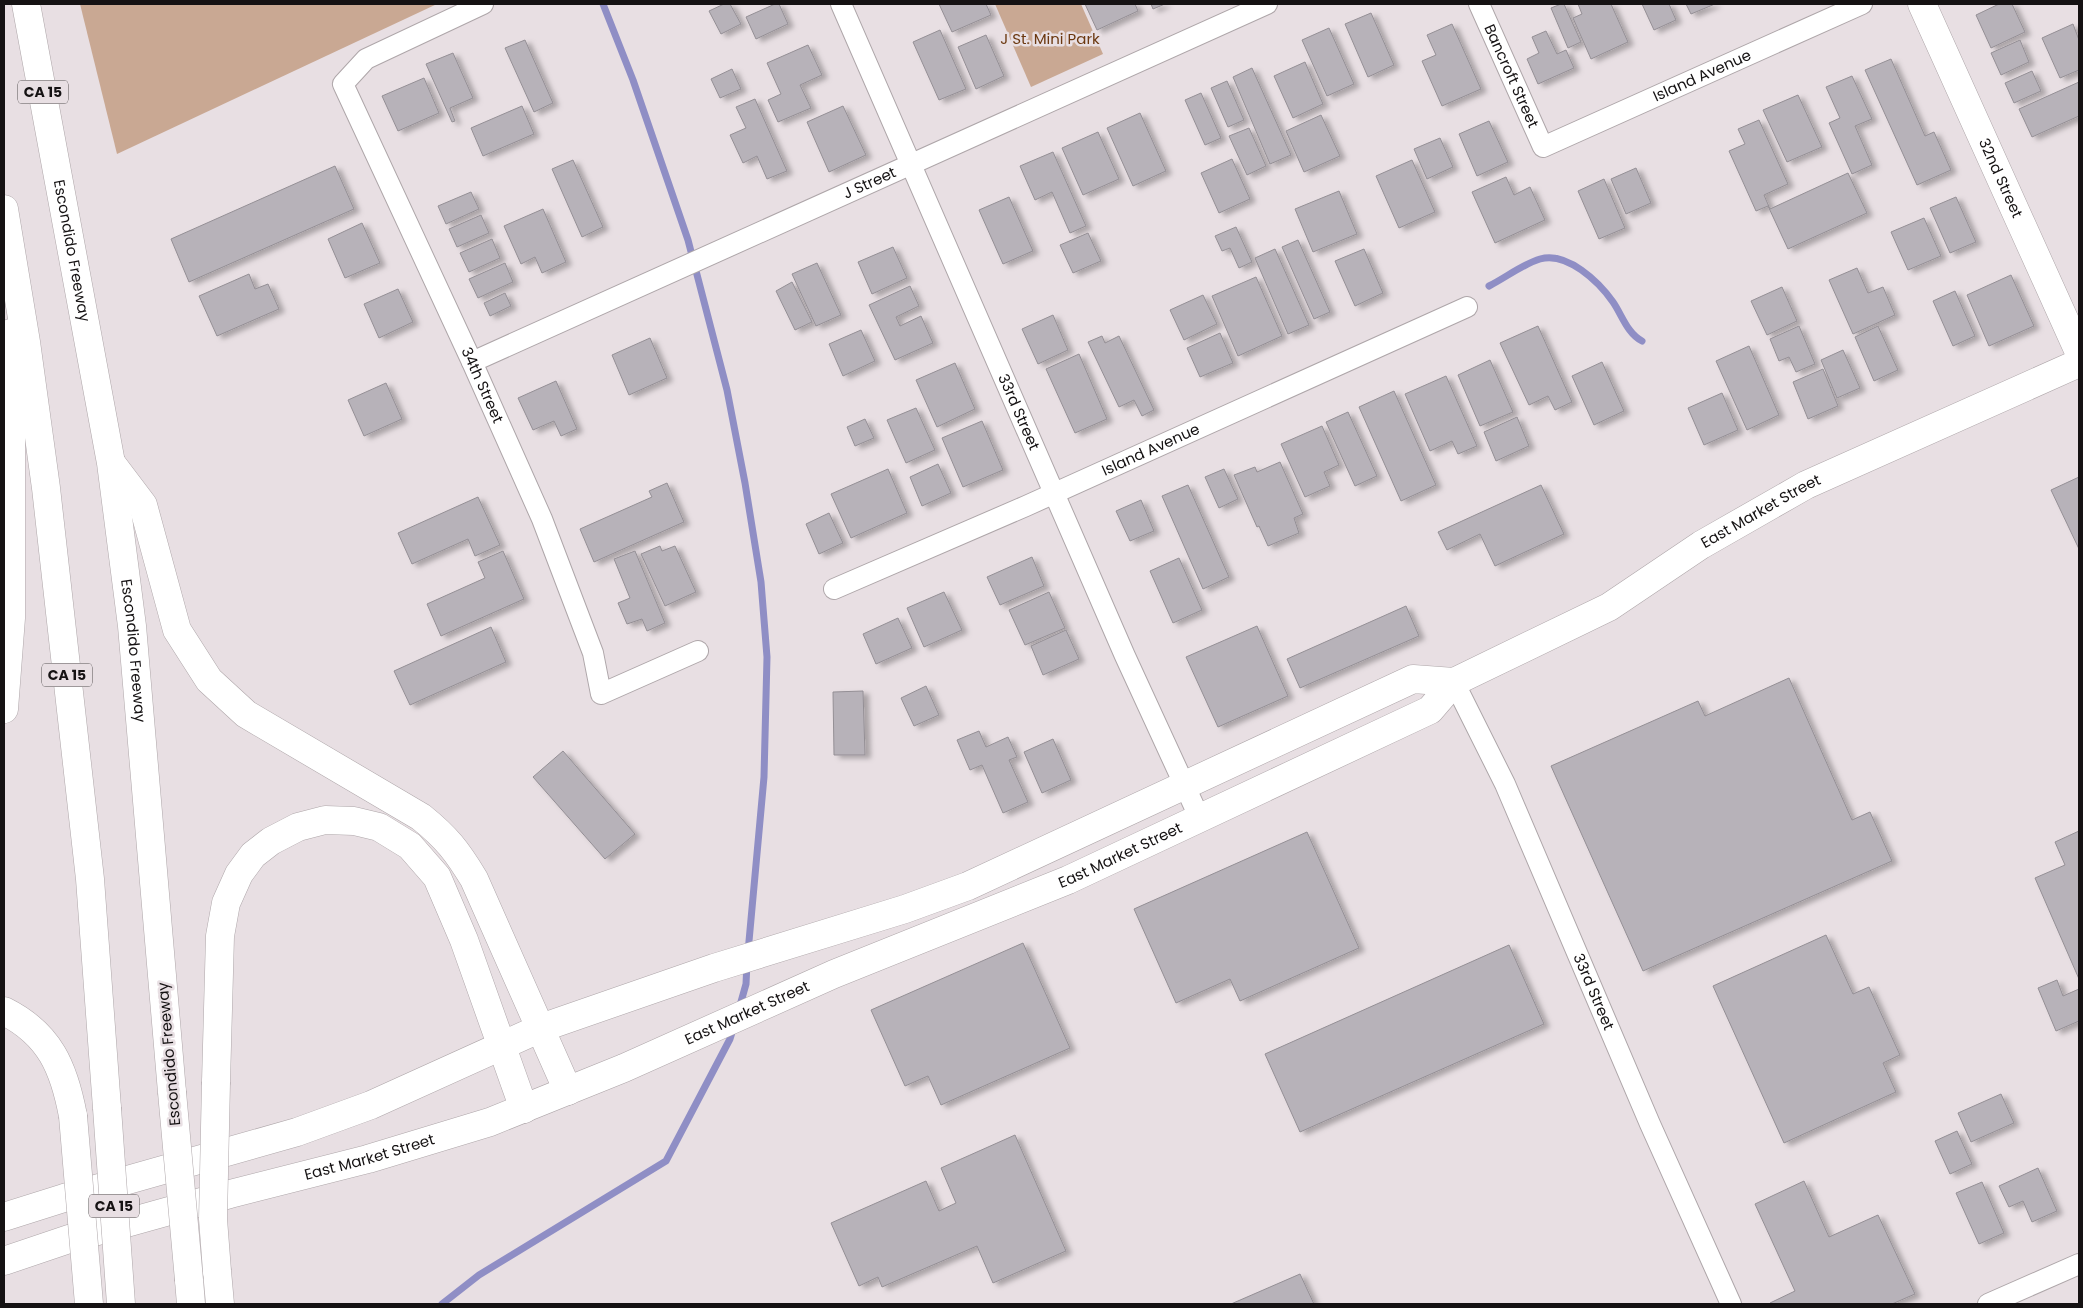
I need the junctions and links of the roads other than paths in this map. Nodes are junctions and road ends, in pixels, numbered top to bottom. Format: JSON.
{"nodes":[{"id":1,"x":26,"y":4,"type":"edge"},
{"id":2,"x":483,"y":4,"type":"edge"},
{"id":3,"x":841,"y":4,"type":"edge"},
{"id":4,"x":1267,"y":4,"type":"edge"},
{"id":5,"x":1479,"y":4,"type":"edge"},
{"id":6,"x":1862,"y":4,"type":"edge"},
{"id":7,"x":1922,"y":4,"type":"edge"},
{"id":8,"x":1543,"y":147,"type":"joint"},
{"id":9,"x":911,"y":164,"type":"junction"},
{"id":10,"x":4,"y":208,"type":"edge"},
{"id":11,"x":11,"y":244,"type":"junction"},
{"id":12,"x":1467,"y":307,"type":"dead end"},
{"id":13,"x":2079,"y":352,"type":"edge"},
{"id":14,"x":472,"y":362,"type":"junction"},
{"id":15,"x":2079,"y":363,"type":"edge"},
{"id":16,"x":111,"y":463,"type":"junction"},
{"id":17,"x":1053,"y":493,"type":"junction"},
{"id":18,"x":834,"y":589,"type":"dead end"},
{"id":19,"x":698,"y":651,"type":"dead end"},
{"id":20,"x":1454,"y":682,"type":"junction"},
{"id":21,"x":4,"y":709,"type":"edge"},
{"id":22,"x":1185,"y":787,"type":"junction"},
{"id":23,"x":1200,"y":819,"type":"junction"},
{"id":24,"x":4,"y":1012,"type":"edge"},
{"id":25,"x":541,"y":1028,"type":"junction"},
{"id":26,"x":501,"y":1045,"type":"junction"},
{"id":27,"x":568,"y":1091,"type":"junction"},
{"id":28,"x":524,"y":1109,"type":"junction"},
{"id":29,"x":4,"y":1217,"type":"edge"},
{"id":30,"x":4,"y":1261,"type":"edge"},
{"id":31,"x":2079,"y":1264,"type":"edge"},
{"id":32,"x":190,"y":1292,"type":"edge"},
{"id":33,"x":89,"y":1304,"type":"edge"},
{"id":34,"x":121,"y":1304,"type":"edge"},
{"id":35,"x":220,"y":1304,"type":"edge"},
{"id":36,"x":1731,"y":1304,"type":"edge"},
{"id":37,"x":1988,"y":1304,"type":"edge"}],
"edges":[{"from":1,"to":16,"type":"main road","name":"Escondido Freeway","number":"CA 15"},
{"from":2,"to":14,"type":"street","name":"34th Street"},
{"from":3,"to":9,"type":"street","name":"33rd Street"},
{"from":4,"to":9,"type":"street","name":"J Street"},
{"from":5,"to":8,"type":"street","name":"Bancroft Street"},
{"from":6,"to":8,"type":"street","name":"Island Avenue"},
{"from":7,"to":13,"type":"main road","name":"32nd Street"},
{"from":9,"to":14,"type":"street","name":"J Street"},
{"from":9,"to":17,"type":"street","name":"33rd Street"},
{"from":10,"to":11,"type":"main road","number":"CA 15"},
{"from":11,"to":21,"type":"main road"},
{"from":11,"to":34,"type":"main road","number":"CA 15","bridge":true},
{"from":12,"to":17,"type":"street","name":"Island Avenue"},
{"from":14,"to":19,"type":"street","name":"34th Street"},
{"from":15,"to":20,"type":"main road","name":"East Market Street"},
{"from":16,"to":25,"type":"main road"},
{"from":16,"to":32,"type":"main road","name":"Escondido Freeway","number":"CA 15","bridge":true},
{"from":17,"to":18,"type":"street","name":"Island Avenue"},
{"from":17,"to":22,"type":"street","name":"33rd Street"},
{"from":20,"to":22,"type":"main road"},
{"from":20,"to":23,"type":"main road","name":"East Market Street"},
{"from":20,"to":36,"type":"street","name":"33rd Street"},
{"from":22,"to":23,"type":"street","name":"33rd Street"},
{"from":22,"to":25,"type":"main road"},
{"from":23,"to":27,"type":"main road","name":"East Market Street"},
{"from":24,"to":33,"type":"main road","bridge":true},
{"from":25,"to":26,"type":"main road"},
{"from":25,"to":27,"type":"main road"},
{"from":26,"to":28,"type":"main road"},
{"from":26,"to":29,"type":"main road"},
{"from":26,"to":35,"type":"main road","bridge":true},
{"from":27,"to":28,"type":"main road","name":"East Market Street"},
{"from":28,"to":30,"type":"main road","name":"East Market Street"},
{"from":31,"to":37,"type":"street"}]}
